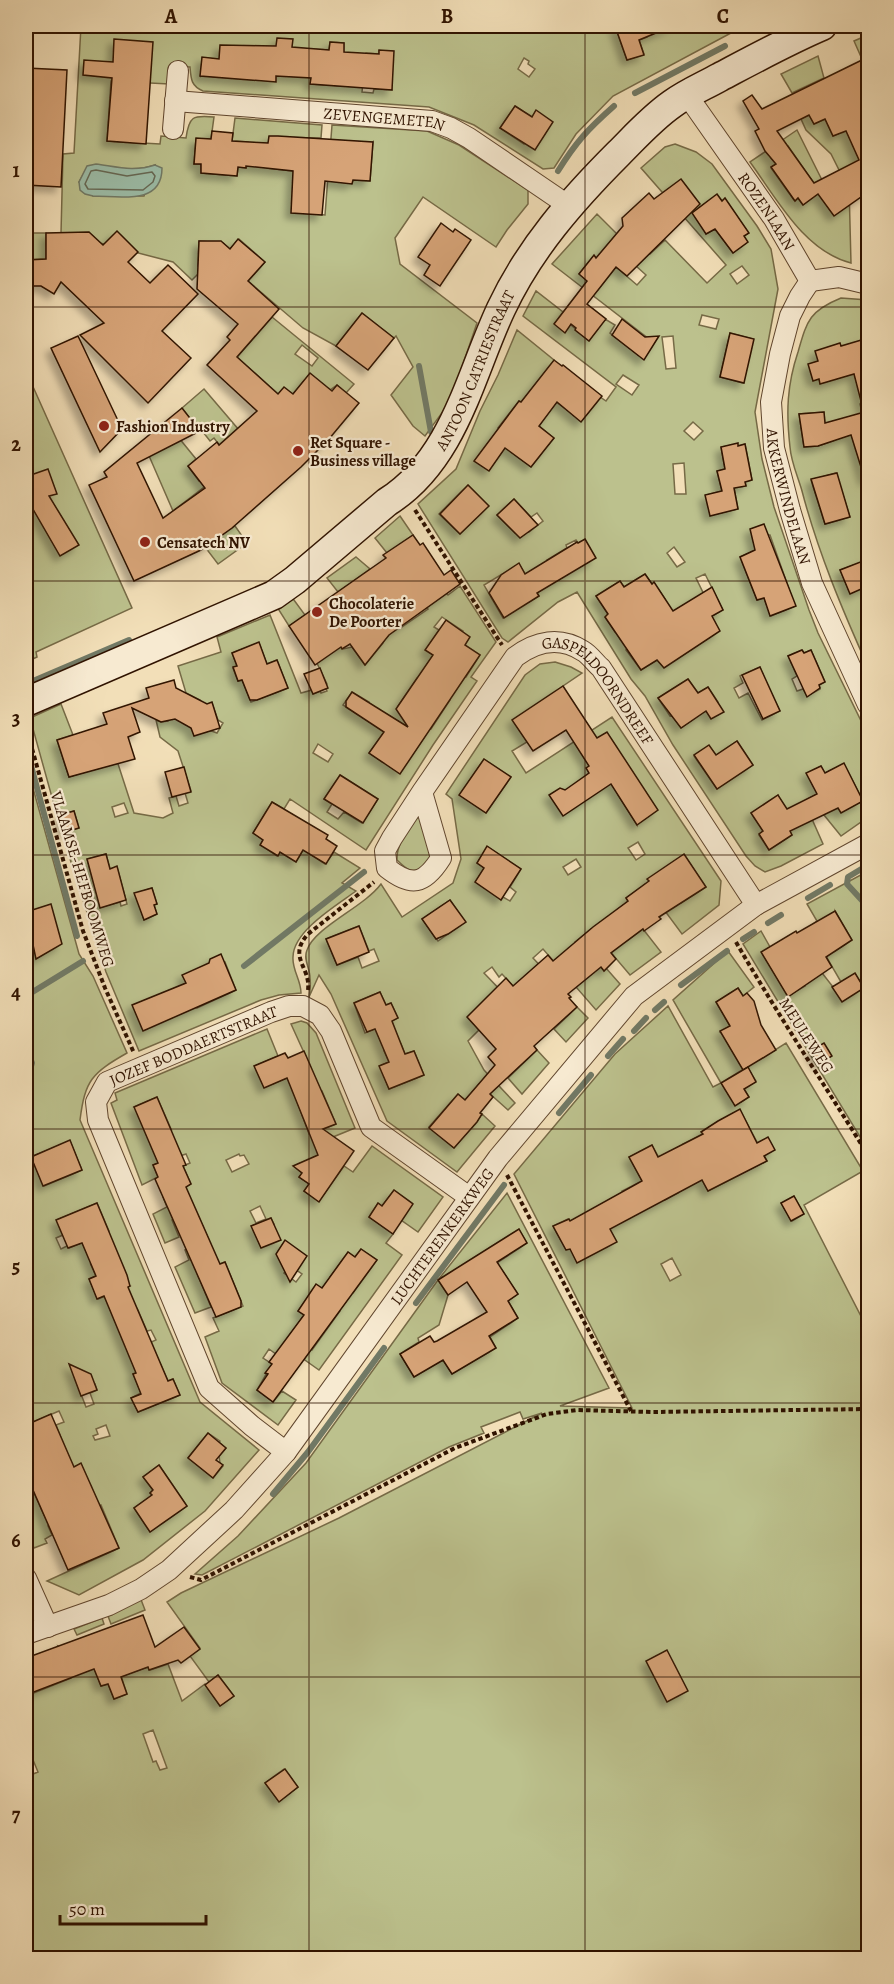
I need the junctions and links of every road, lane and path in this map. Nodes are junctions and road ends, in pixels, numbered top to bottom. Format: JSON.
{"nodes":[{"id":1,"x":822,"y":26,"type":"edge"},
{"id":2,"x":178,"y":71,"type":"dead end"},
{"id":3,"x":687,"y":95,"type":"junction"},
{"id":4,"x":176,"y":101,"type":"junction"},
{"id":5,"x":173,"y":129,"type":"dead end"},
{"id":6,"x":569,"y":206,"type":"junction"},
{"id":7,"x":810,"y":281,"type":"junction"},
{"id":8,"x":868,"y":284,"type":"edge"},
{"id":9,"x":403,"y":492,"type":"junction"},
{"id":10,"x":515,"y":657,"type":"junction"},
{"id":11,"x":26,"y":702,"type":"edge"},
{"id":12,"x":868,"y":705,"type":"edge"},
{"id":13,"x":26,"y":727,"type":"edge"},
{"id":14,"x":422,"y":792,"type":"junction"},
{"id":15,"x":868,"y":844,"type":"edge"},
{"id":16,"x":387,"y":868,"type":"junction"},
{"id":17,"x":756,"y":905,"type":"junction"},
{"id":18,"x":727,"y":927,"type":"junction"},
{"id":19,"x":303,"y":1006,"type":"junction"},
{"id":20,"x":140,"y":1067,"type":"junction"},
{"id":21,"x":868,"y":1155,"type":"edge"},
{"id":22,"x":498,"y":1158,"type":"junction"},
{"id":23,"x":470,"y":1197,"type":"junction"},
{"id":24,"x":868,"y":1409,"type":"edge"},
{"id":25,"x":631,"y":1412,"type":"junction"},
{"id":26,"x":286,"y":1452,"type":"junction"},
{"id":27,"x":169,"y":1570,"type":"junction"},
{"id":28,"x":26,"y":1578,"type":"edge"},
{"id":29,"x":48,"y":1627,"type":"junction"},
{"id":30,"x":26,"y":1634,"type":"edge"}],
"edges":[{"from":1,"to":3,"type":"main road","name":"ANTOON CATRIESTRAAT"},
{"from":2,"to":4,"type":"street"},
{"from":3,"to":6,"type":"main road","name":"ANTOON CATRIESTRAAT"},
{"from":3,"to":7,"type":"street","name":"ROZENLAAN"},
{"from":4,"to":5,"type":"street"},
{"from":4,"to":6,"type":"street","name":"ZEVENGEMETEN"},
{"from":6,"to":9,"type":"main road","name":"ANTOON CATRIESTRAAT"},
{"from":7,"to":8,"type":"street"},
{"from":7,"to":12,"type":"street","name":"AKKERWINDELAAN"},
{"from":9,"to":10,"type":"path"},
{"from":9,"to":11,"type":"main road","name":"ANTOON CATRIESTRAAT"},
{"from":10,"to":14,"type":"street","name":"GASPELDOORNDREEF"},
{"from":10,"to":17,"type":"street","name":"GASPELDOORNDREEF"},
{"from":13,"to":20,"type":"path","name":"VLAAMSE-HEFBOOMWEG"},
{"from":14,"to":16,"type":"street","name":"GASPELDOORNDREEF"},
{"from":14,"to":16,"type":"street"},
{"from":15,"to":17,"type":"street","name":"LUCHTERENKERKWEG"},
{"from":16,"to":19,"type":"path"},
{"from":17,"to":18,"type":"street","name":"LUCHTERENKERKWEG"},
{"from":18,"to":21,"type":"path","name":"MEULEWEG"},
{"from":18,"to":22,"type":"street","name":"LUCHTERENKERKWEG"},
{"from":19,"to":20,"type":"street","name":"JOZEF BODDAERTSTRAAT"},
{"from":19,"to":23,"type":"street","name":"JOZEF BODDAERTSTRAAT"},
{"from":20,"to":26,"type":"street","name":"JOZEF BODDAERTSTRAAT"},
{"from":22,"to":23,"type":"street","name":"LUCHTERENKERKWEG"},
{"from":22,"to":25,"type":"path"},
{"from":23,"to":26,"type":"street","name":"LUCHTERENKERKWEG"},
{"from":24,"to":25,"type":"path"},
{"from":25,"to":27,"type":"path"},
{"from":26,"to":27,"type":"street","name":"LUCHTERENKERKWEG"},
{"from":27,"to":29,"type":"street","name":"LUCHTERENKERKWEG"},
{"from":28,"to":29,"type":"street"},
{"from":29,"to":30,"type":"street","name":"LUCHTERENKERKWEG"}]}
